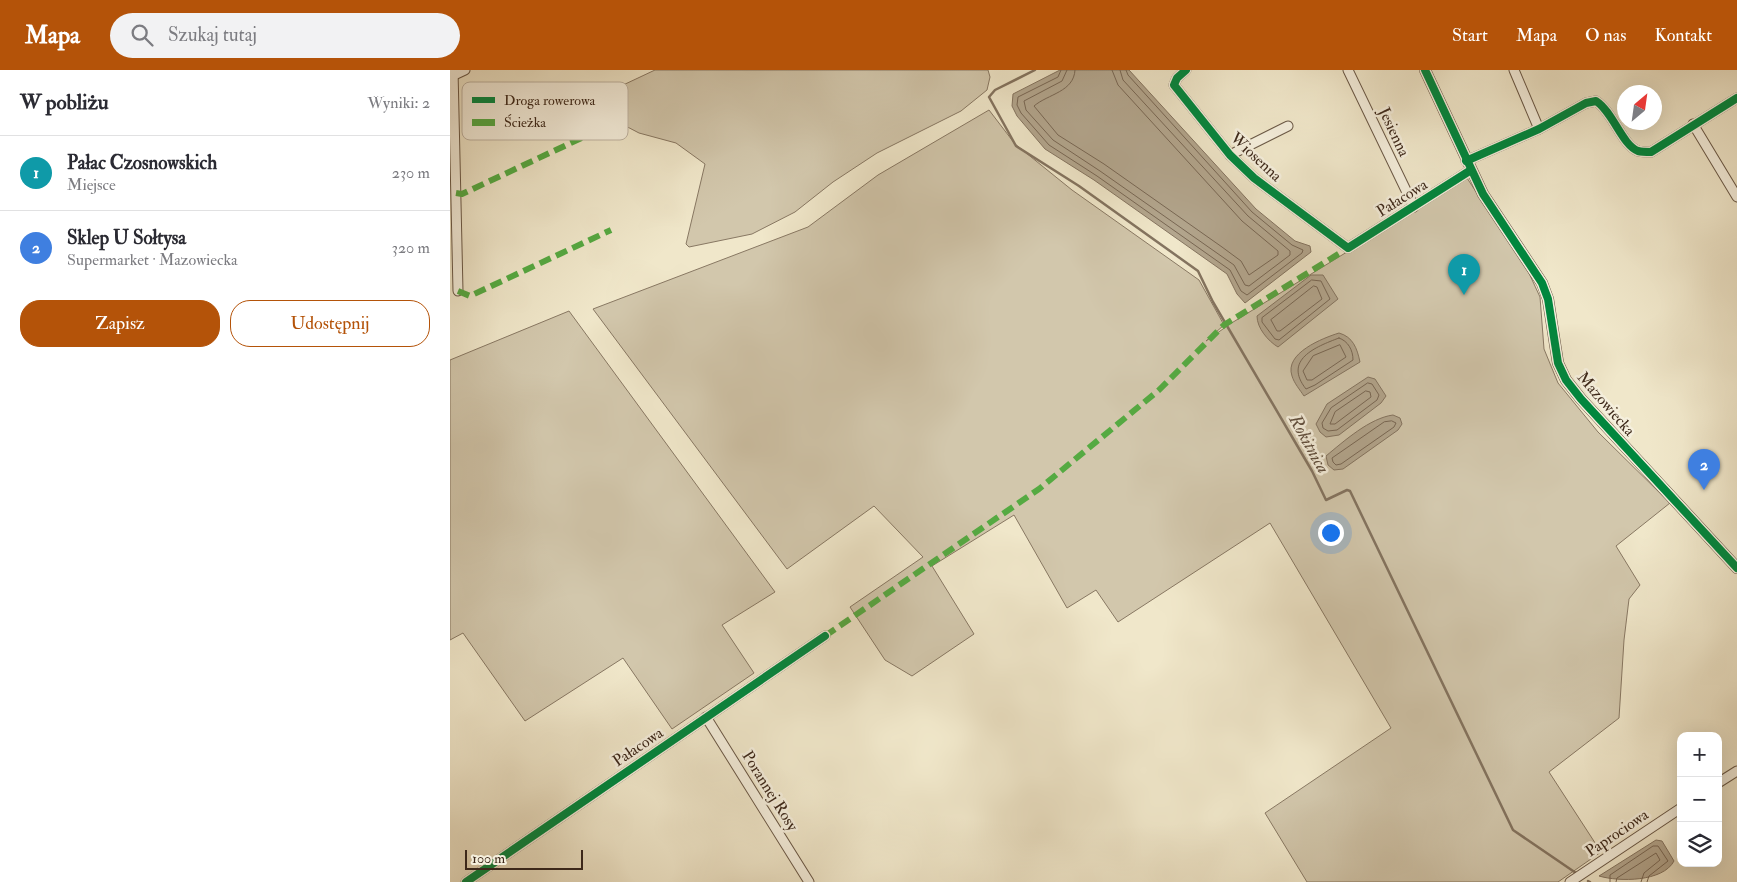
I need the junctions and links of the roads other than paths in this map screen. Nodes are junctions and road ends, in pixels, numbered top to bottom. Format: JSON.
{"nodes":[{"id":1,"x":465,"y":70,"type":"edge"},
{"id":2,"x":1186,"y":70,"type":"edge"},
{"id":3,"x":1348,"y":70,"type":"edge"},
{"id":4,"x":1425,"y":70,"type":"edge"},
{"id":5,"x":1514,"y":70,"type":"edge"},
{"id":6,"x":452,"y":74,"type":"edge"},
{"id":7,"x":1737,"y":98,"type":"edge"},
{"id":8,"x":1693,"y":124,"type":"junction"},
{"id":9,"x":1288,"y":126,"type":"dead end"},
{"id":10,"x":1539,"y":129,"type":"junction"},
{"id":11,"x":1230,"y":155,"type":"junction"},
{"id":12,"x":1468,"y":165,"type":"junction"},
{"id":13,"x":1737,"y":197,"type":"edge"},
{"id":14,"x":1414,"y":207,"type":"junction"},
{"id":15,"x":1348,"y":248,"type":"joint"},
{"id":16,"x":458,"y":291,"type":"dead end"},
{"id":17,"x":1737,"y":568,"type":"edge"},
{"id":18,"x":825,"y":636,"type":"dead end"},
{"id":19,"x":706,"y":717,"type":"junction"},
{"id":20,"x":1737,"y":771,"type":"edge"},
{"id":21,"x":1722,"y":780,"type":"edge"},
{"id":22,"x":1677,"y":811,"type":"edge"},
{"id":23,"x":466,"y":882,"type":"edge"},
{"id":24,"x":809,"y":882,"type":"edge"},
{"id":25,"x":1570,"y":882,"type":"edge"}],
"edges":[{"from":1,"to":6,"type":"street"},
{"from":2,"to":11,"type":"street","name":"Wiosenna"},
{"from":3,"to":14,"type":"street","name":"Jesienna"},
{"from":4,"to":12,"type":"street","name":"Mazowiecka"},
{"from":5,"to":10,"type":"street"},
{"from":6,"to":16,"type":"street"},
{"from":7,"to":8,"type":"street"},
{"from":8,"to":10,"type":"street","name":"Pałacowa"},
{"from":8,"to":13,"type":"street"},
{"from":9,"to":11,"type":"street"},
{"from":10,"to":12,"type":"street","name":"Pałacowa"},
{"from":11,"to":15,"type":"street","name":"Wiosenna"},
{"from":12,"to":14,"type":"street","name":"Pałacowa"},
{"from":12,"to":17,"type":"street","name":"Mazowiecka"},
{"from":14,"to":15,"type":"street","name":"Pałacowa"},
{"from":18,"to":19,"type":"street","name":"Pałacowa"},
{"from":19,"to":23,"type":"street","name":"Pałacowa"},
{"from":19,"to":24,"type":"street","name":"Porannej Rosy"},
{"from":20,"to":21,"type":"street"},
{"from":22,"to":25,"type":"street","name":"Paprociowa"}]}
